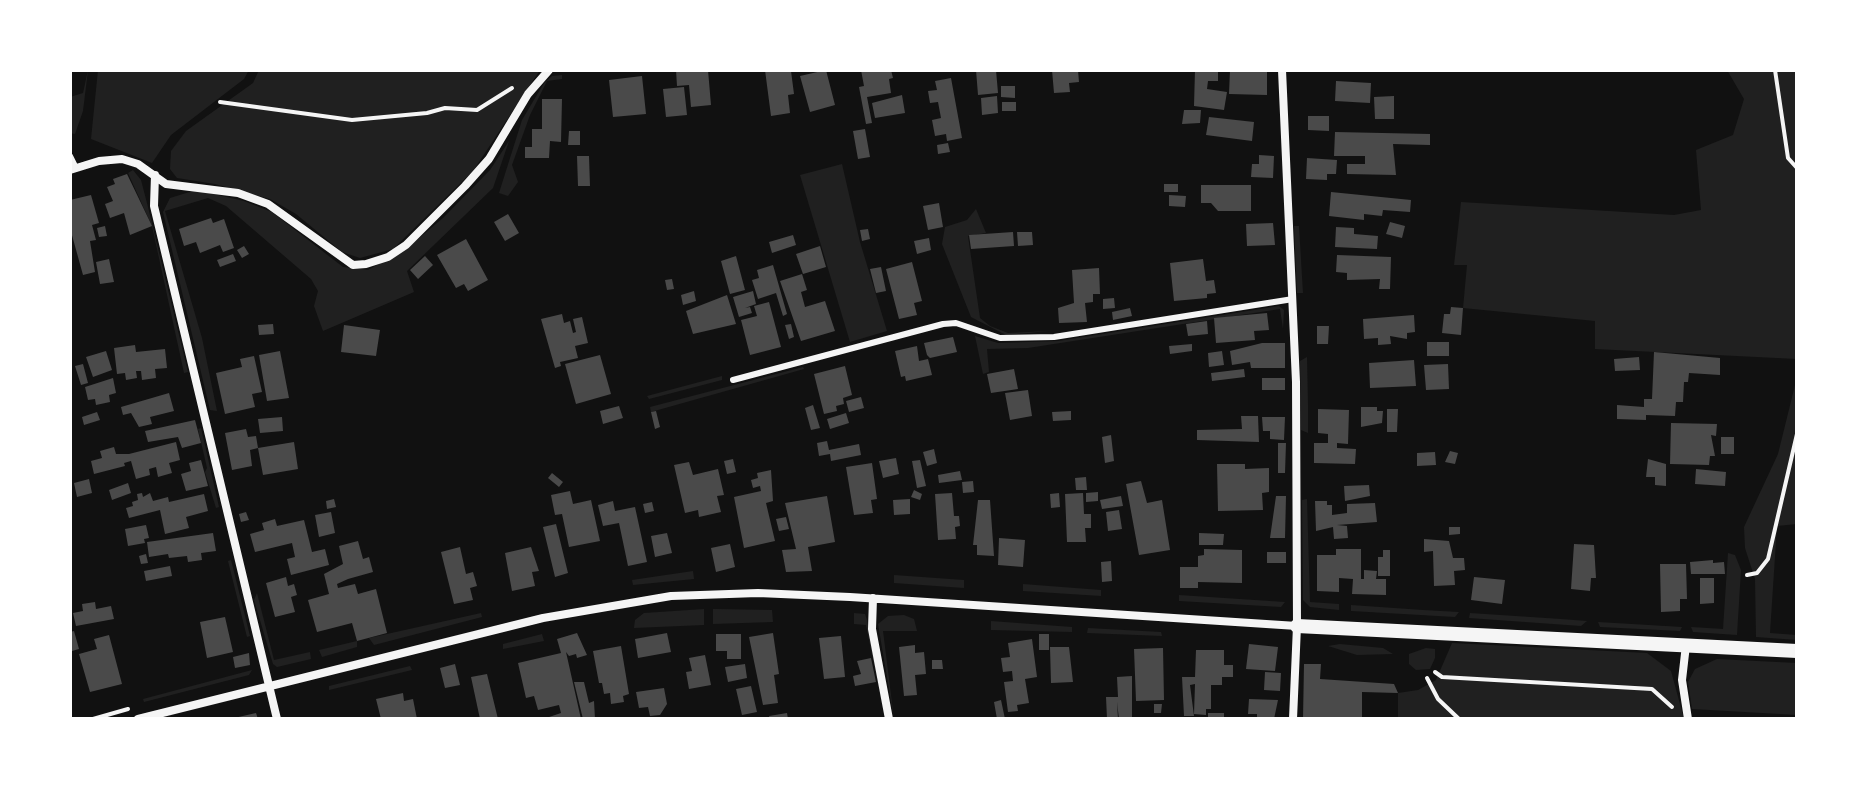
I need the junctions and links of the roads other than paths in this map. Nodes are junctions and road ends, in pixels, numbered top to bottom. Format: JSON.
{"nodes":[{"id":1,"x":549,"y":70,"type":"edge"},
{"id":2,"x":1282,"y":70,"type":"edge"},
{"id":3,"x":70,"y":156,"type":"edge"},
{"id":4,"x":73,"y":169,"type":"edge"},
{"id":5,"x":155,"y":175,"type":"junction"},
{"id":6,"x":1293,"y":299,"type":"junction"},
{"id":7,"x":733,"y":380,"type":"dead end"},
{"id":8,"x":873,"y":598,"type":"junction"},
{"id":9,"x":1297,"y":626,"type":"junction"},
{"id":10,"x":1686,"y":645,"type":"junction"},
{"id":11,"x":1797,"y":651,"type":"edge"},
{"id":12,"x":268,"y":684,"type":"junction"},
{"id":13,"x":1684,"y":716,"type":"edge"},
{"id":14,"x":138,"y":719,"type":"edge"},
{"id":15,"x":277,"y":719,"type":"edge"},
{"id":16,"x":889,"y":719,"type":"edge"},
{"id":17,"x":1293,"y":719,"type":"edge"}],
"edges":[{"from":1,"to":5,"type":"street"},
{"from":2,"to":6,"type":"street"},
{"from":3,"to":4,"type":"lane"},
{"from":4,"to":5,"type":"street"},
{"from":5,"to":12,"type":"street"},
{"from":6,"to":7,"type":"lane"},
{"from":6,"to":9,"type":"street"},
{"from":8,"to":9,"type":"street"},
{"from":8,"to":12,"type":"street"},
{"from":8,"to":16,"type":"street"},
{"from":9,"to":10,"type":"street"},
{"from":9,"to":17,"type":"street"},
{"from":10,"to":11,"type":"street"},
{"from":10,"to":13,"type":"street"},
{"from":12,"to":14,"type":"street"},
{"from":12,"to":15,"type":"street"}]}
